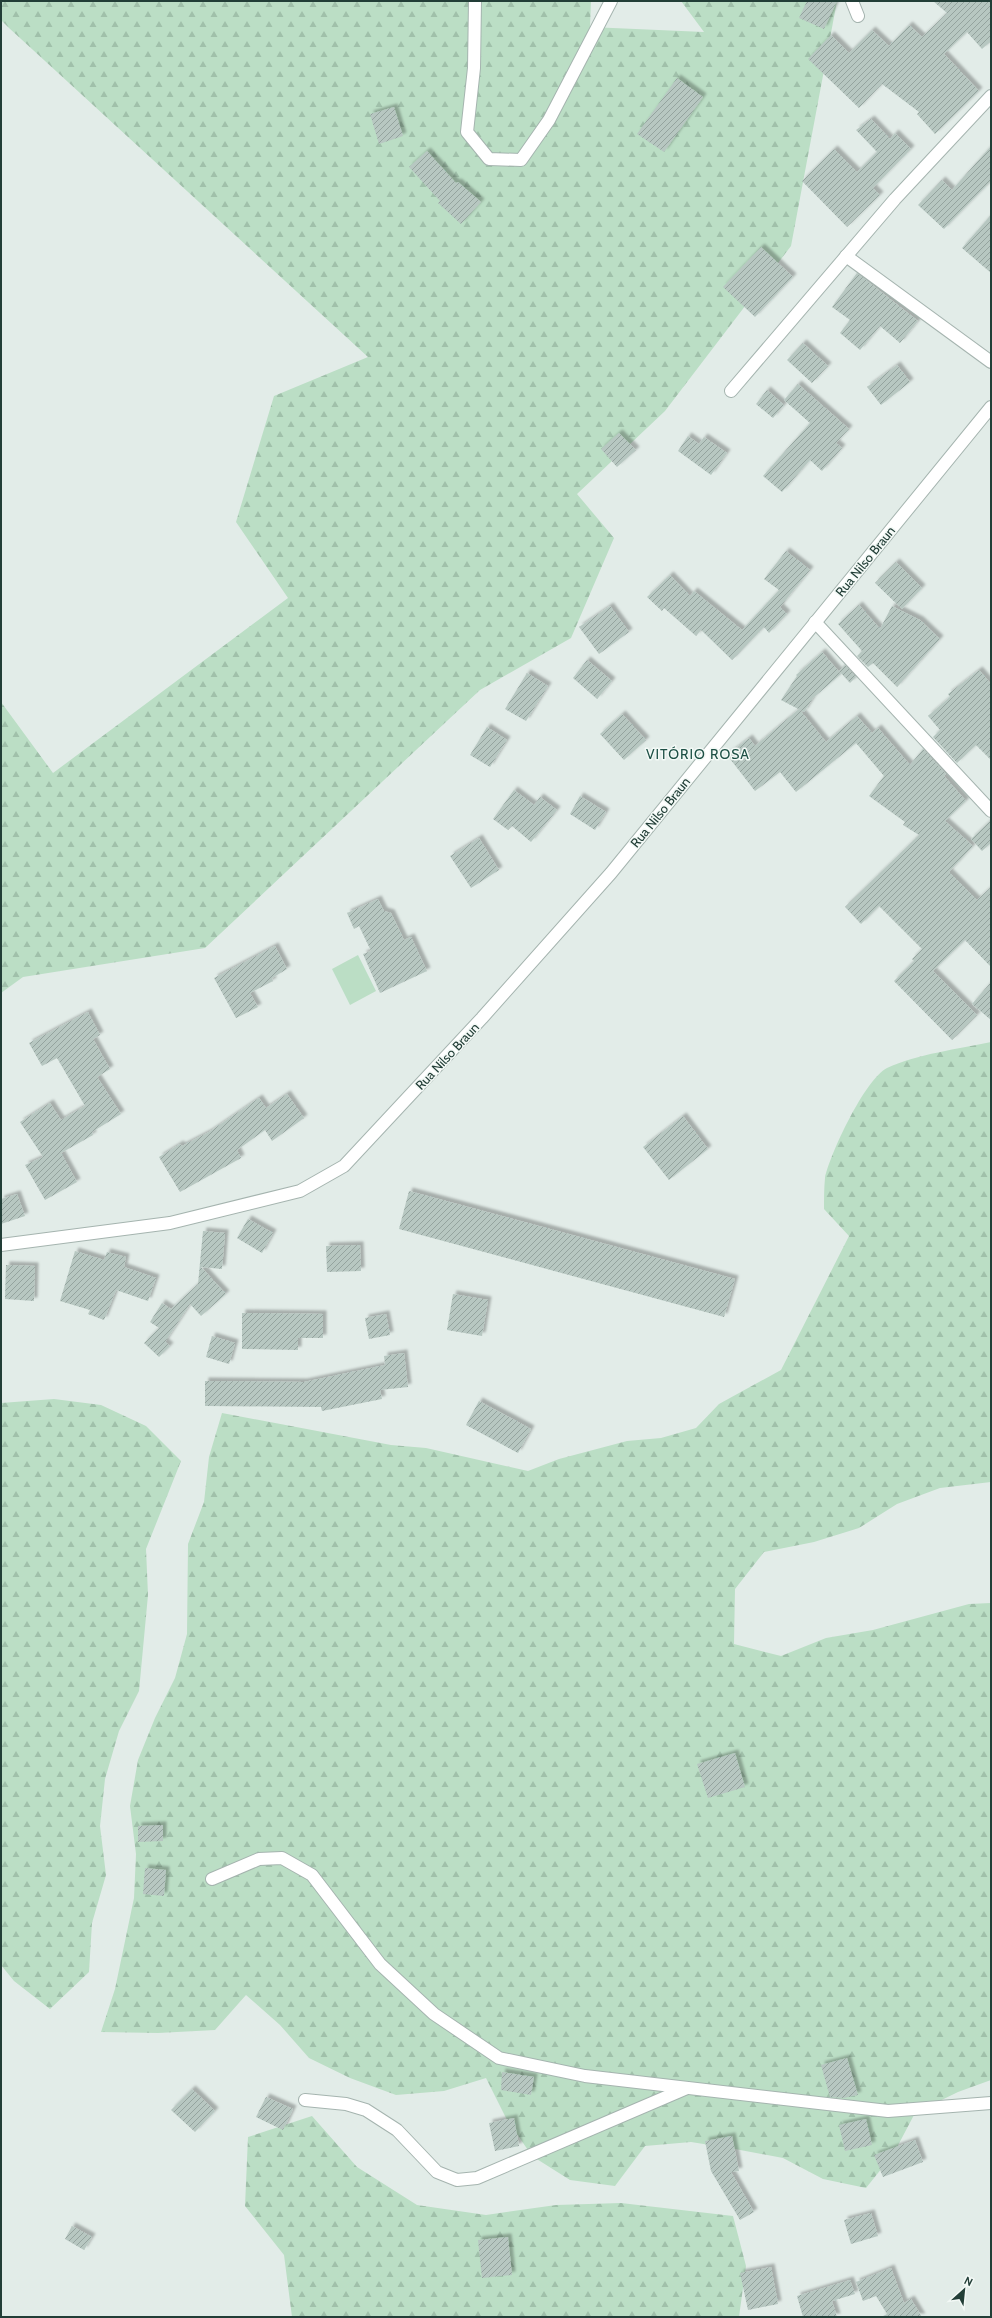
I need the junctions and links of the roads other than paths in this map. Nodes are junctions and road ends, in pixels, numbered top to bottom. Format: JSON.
{"nodes":[{"id":1,"x":475,"y":1,"type":"edge"},
{"id":2,"x":611,"y":1,"type":"edge"},
{"id":3,"x":852,"y":1,"type":"edge"},
{"id":4,"x":858,"y":16,"type":"dead end"},
{"id":5,"x":991,"y":96,"type":"edge"},
{"id":6,"x":846,"y":256,"type":"junction"},
{"id":7,"x":991,"y":362,"type":"edge"},
{"id":8,"x":731,"y":391,"type":"dead end"},
{"id":9,"x":991,"y":408,"type":"edge"},
{"id":10,"x":815,"y":622,"type":"junction"},
{"id":11,"x":991,"y":811,"type":"edge"},
{"id":12,"x":1,"y":1245,"type":"edge"},
{"id":13,"x":212,"y":1879,"type":"dead end"},
{"id":14,"x":688,"y":2088,"type":"junction"},
{"id":15,"x":305,"y":2100,"type":"dead end"},
{"id":16,"x":991,"y":2103,"type":"edge"}],
"edges":[{"from":1,"to":2,"type":"street"},
{"from":3,"to":4,"type":"street"},
{"from":5,"to":6,"type":"street"},
{"from":6,"to":7,"type":"street"},
{"from":6,"to":8,"type":"street"},
{"from":9,"to":10,"type":"street","name":"Rua Nilso Braun"},
{"from":10,"to":11,"type":"street"},
{"from":10,"to":12,"type":"street","name":"Rua Nilso Braun"},
{"from":13,"to":14,"type":"street"},
{"from":14,"to":15,"type":"street"},
{"from":14,"to":16,"type":"street"}]}
